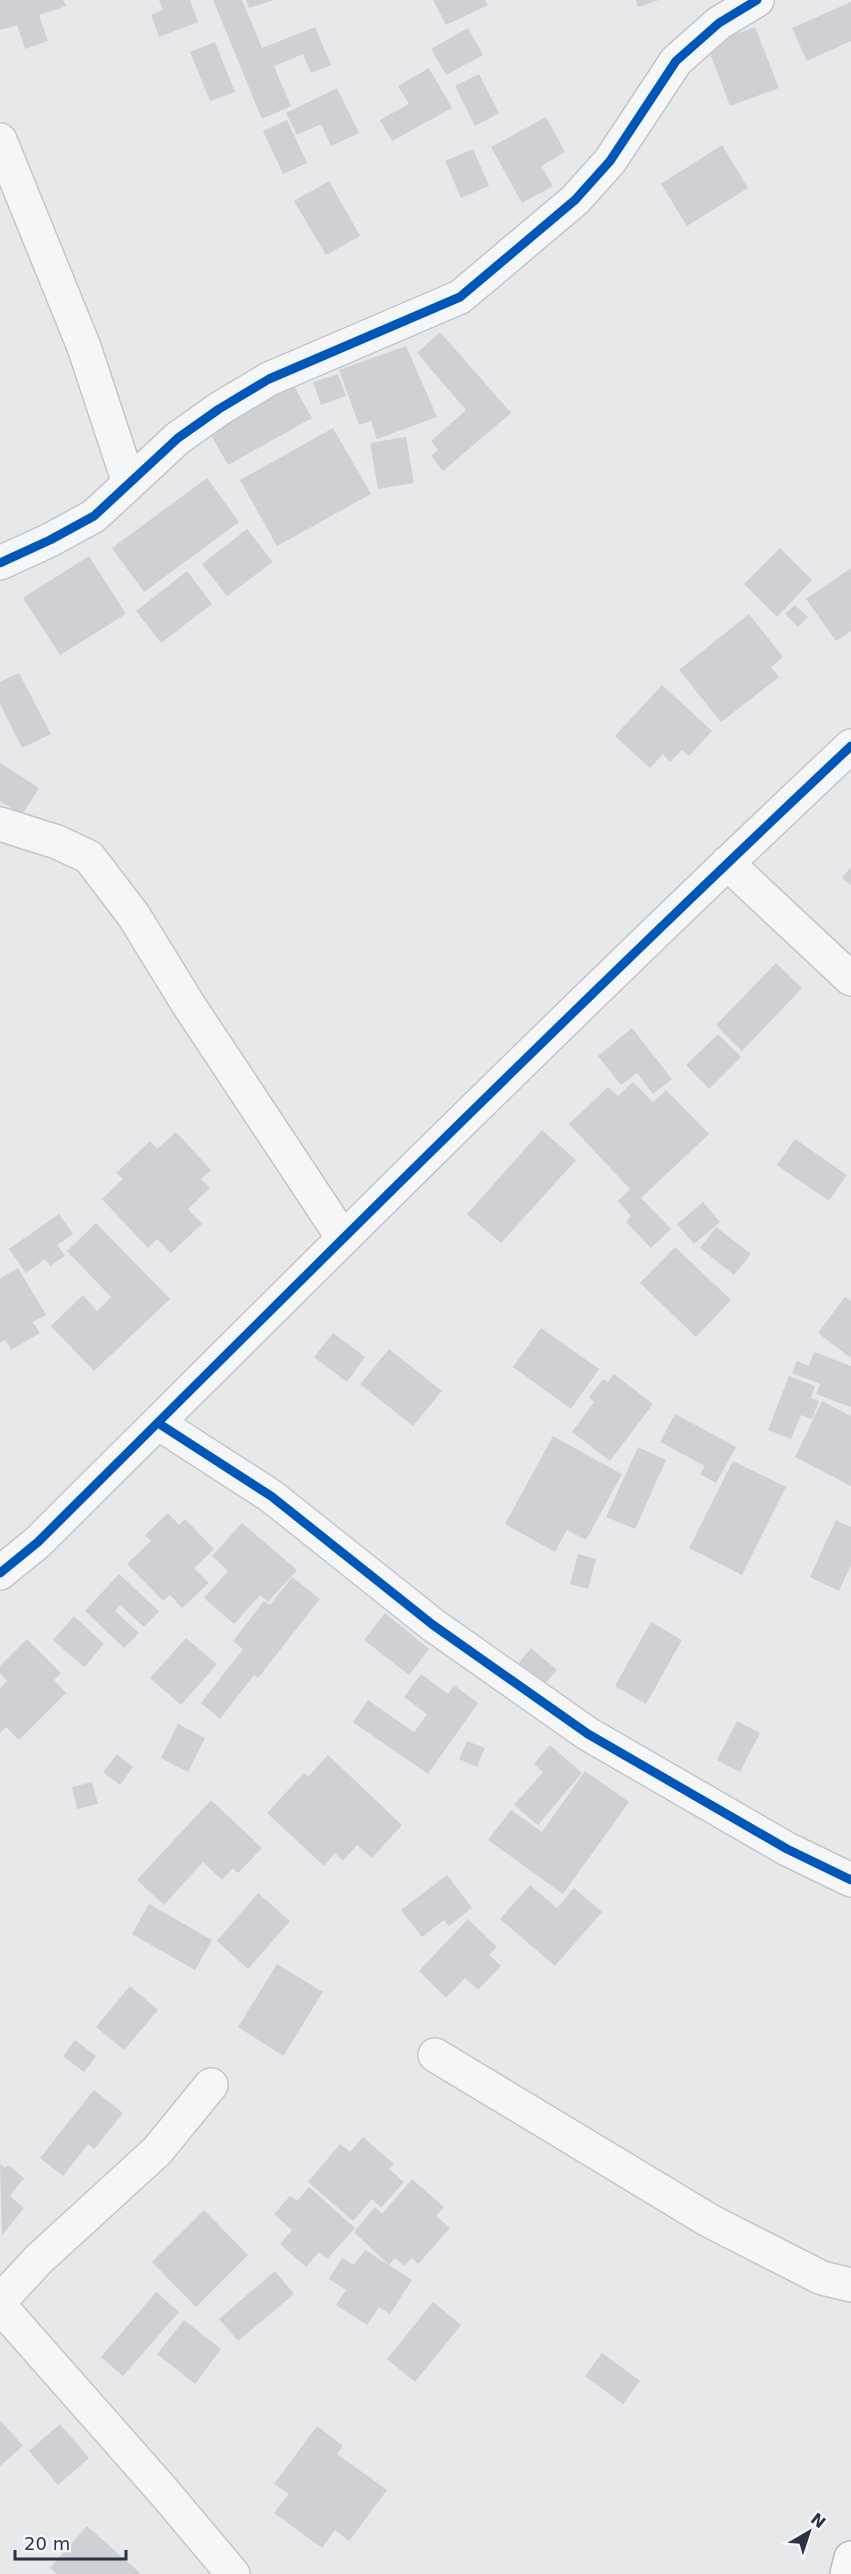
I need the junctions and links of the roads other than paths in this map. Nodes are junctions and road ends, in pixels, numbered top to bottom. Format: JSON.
{"nodes":[{"id":1,"x":757,"y":0,"type":"edge"},
{"id":2,"x":0,"y":140,"type":"edge"},
{"id":3,"x":129,"y":483,"type":"junction"},
{"id":4,"x":0,"y":563,"type":"edge"},
{"id":5,"x":851,"y":746,"type":"edge"},
{"id":6,"x":0,"y":824,"type":"edge"},
{"id":7,"x":727,"y":863,"type":"junction"},
{"id":8,"x":851,"y":979,"type":"edge"},
{"id":9,"x":343,"y":1238,"type":"junction"},
{"id":10,"x":158,"y":1423,"type":"junction"},
{"id":11,"x":0,"y":1573,"type":"edge"},
{"id":12,"x":851,"y":1880,"type":"edge"},
{"id":13,"x":435,"y":2055,"type":"dead end"},
{"id":14,"x":210,"y":2085,"type":"dead end"},
{"id":15,"x":851,"y":2285,"type":"edge"},
{"id":16,"x":0,"y":2301,"type":"edge"},
{"id":17,"x":0,"y":2306,"type":"edge"},
{"id":18,"x":851,"y":2558,"type":"edge"},
{"id":19,"x":233,"y":2574,"type":"edge"},
{"id":20,"x":847,"y":2574,"type":"edge"}],
"edges":[{"from":1,"to":3,"type":"street"},
{"from":2,"to":3,"type":"street"},
{"from":3,"to":4,"type":"street"},
{"from":5,"to":7,"type":"street"},
{"from":6,"to":9,"type":"street"},
{"from":7,"to":8,"type":"street"},
{"from":7,"to":9,"type":"street"},
{"from":9,"to":10,"type":"street"},
{"from":10,"to":11,"type":"street"},
{"from":10,"to":12,"type":"street"},
{"from":13,"to":15,"type":"street"},
{"from":14,"to":16,"type":"street"},
{"from":17,"to":19,"type":"street"},
{"from":18,"to":20,"type":"highway"}]}
